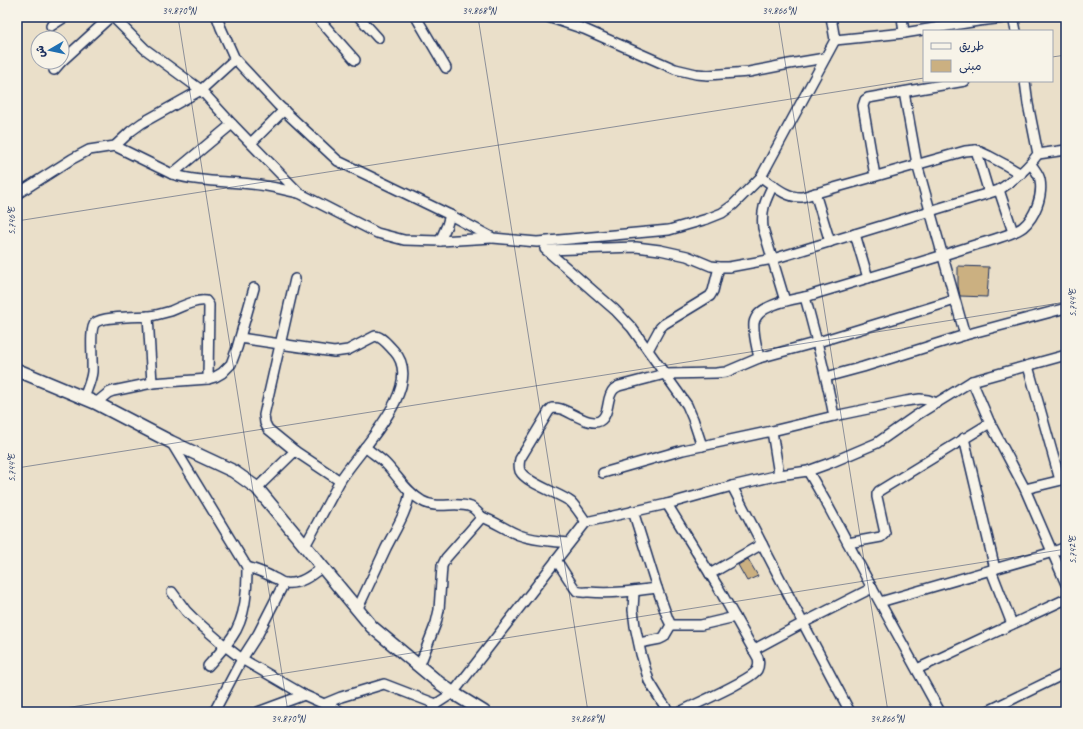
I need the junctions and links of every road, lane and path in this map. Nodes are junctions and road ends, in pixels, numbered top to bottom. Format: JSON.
{"nodes":[{"id":1,"x":65,"y":17,"type":"edge"},
{"id":2,"x":111,"y":17,"type":"edge"},
{"id":3,"x":217,"y":17,"type":"edge"},
{"id":4,"x":317,"y":17,"type":"edge"},
{"id":5,"x":359,"y":17,"type":"edge"},
{"id":6,"x":416,"y":17,"type":"edge"},
{"id":7,"x":548,"y":17,"type":"edge"},
{"id":8,"x":831,"y":17,"type":"edge"},
{"id":9,"x":902,"y":17,"type":"edge"},
{"id":10,"x":941,"y":17,"type":"edge"},
{"id":11,"x":1013,"y":17,"type":"edge"},
{"id":12,"x":977,"y":19,"type":"edge"},
{"id":13,"x":51,"y":26,"type":"dead end"},
{"id":14,"x":942,"y":27,"type":"junction"},
{"id":15,"x":1016,"y":30,"type":"edge"},
{"id":16,"x":904,"y":33,"type":"junction"},
{"id":17,"x":378,"y":38,"type":"dead end"},
{"id":18,"x":834,"y":40,"type":"junction"},
{"id":19,"x":70,"y":55,"type":"edge"},
{"id":20,"x":825,"y":58,"type":"junction"},
{"id":21,"x":235,"y":59,"type":"junction"},
{"id":22,"x":355,"y":60,"type":"dead end"},
{"id":23,"x":446,"y":68,"type":"dead end"},
{"id":24,"x":959,"y":82,"type":"edge"},
{"id":25,"x":1025,"y":82,"type":"edge"},
{"id":26,"x":201,"y":90,"type":"junction"},
{"id":27,"x":904,"y":92,"type":"junction"},
{"id":28,"x":284,"y":110,"type":"junction"},
{"id":29,"x":232,"y":124,"type":"junction"},
{"id":30,"x":251,"y":143,"type":"junction"},
{"id":31,"x":115,"y":146,"type":"junction"},
{"id":32,"x":976,"y":150,"type":"junction"},
{"id":33,"x":1066,"y":151,"type":"edge"},
{"id":34,"x":1038,"y":154,"type":"junction"},
{"id":35,"x":917,"y":164,"type":"junction"},
{"id":36,"x":1031,"y":164,"type":"junction"},
{"id":37,"x":172,"y":174,"type":"junction"},
{"id":38,"x":1020,"y":174,"type":"junction"},
{"id":39,"x":876,"y":176,"type":"junction"},
{"id":40,"x":761,"y":177,"type":"junction"},
{"id":41,"x":773,"y":185,"type":"junction"},
{"id":42,"x":999,"y":190,"type":"junction"},
{"id":43,"x":815,"y":193,"type":"junction"},
{"id":44,"x":990,"y":193,"type":"junction"},
{"id":45,"x":17,"y":194,"type":"edge"},
{"id":46,"x":300,"y":194,"type":"junction"},
{"id":47,"x":930,"y":211,"type":"junction"},
{"id":48,"x":450,"y":215,"type":"junction"},
{"id":49,"x":1013,"y":232,"type":"junction"},
{"id":50,"x":855,"y":234,"type":"junction"},
{"id":51,"x":493,"y":238,"type":"junction"},
{"id":52,"x":440,"y":241,"type":"junction"},
{"id":53,"x":537,"y":242,"type":"junction"},
{"id":54,"x":830,"y":242,"type":"junction"},
{"id":55,"x":547,"y":250,"type":"junction"},
{"id":56,"x":943,"y":256,"type":"junction"},
{"id":57,"x":773,"y":259,"type":"junction"},
{"id":58,"x":719,"y":267,"type":"junction"},
{"id":59,"x":295,"y":278,"type":"dead end"},
{"id":60,"x":868,"y":278,"type":"junction"},
{"id":61,"x":254,"y":288,"type":"dead end"},
{"id":62,"x":805,"y":297,"type":"junction"},
{"id":63,"x":955,"y":300,"type":"junction"},
{"id":64,"x":785,"y":301,"type":"junction"},
{"id":65,"x":1066,"y":308,"type":"edge"},
{"id":66,"x":148,"y":316,"type":"junction"},
{"id":67,"x":965,"y":336,"type":"junction"},
{"id":68,"x":240,"y":338,"type":"junction"},
{"id":69,"x":818,"y":342,"type":"junction"},
{"id":70,"x":280,"y":344,"type":"junction"},
{"id":71,"x":648,"y":350,"type":"junction"},
{"id":72,"x":1066,"y":355,"type":"edge"},
{"id":73,"x":759,"y":358,"type":"junction"},
{"id":74,"x":1028,"y":366,"type":"junction"},
{"id":75,"x":17,"y":370,"type":"edge"},
{"id":76,"x":665,"y":374,"type":"junction"},
{"id":77,"x":826,"y":377,"type":"junction"},
{"id":78,"x":208,"y":378,"type":"junction"},
{"id":79,"x":972,"y":381,"type":"junction"},
{"id":80,"x":152,"y":383,"type":"junction"},
{"id":81,"x":84,"y":398,"type":"junction"},
{"id":82,"x":96,"y":403,"type":"junction"},
{"id":83,"x":937,"y":403,"type":"junction"},
{"id":84,"x":834,"y":416,"type":"junction"},
{"id":85,"x":990,"y":423,"type":"junction"},
{"id":86,"x":772,"y":431,"type":"junction"},
{"id":87,"x":964,"y":438,"type":"junction"},
{"id":88,"x":171,"y":442,"type":"junction"},
{"id":89,"x":702,"y":446,"type":"junction"},
{"id":90,"x":366,"y":447,"type":"junction"},
{"id":91,"x":295,"y":451,"type":"junction"},
{"id":92,"x":808,"y":471,"type":"junction"},
{"id":93,"x":603,"y":473,"type":"dead end"},
{"id":94,"x":779,"y":475,"type":"junction"},
{"id":95,"x":1063,"y":479,"type":"edge"},
{"id":96,"x":340,"y":480,"type":"junction"},
{"id":97,"x":732,"y":486,"type":"junction"},
{"id":98,"x":257,"y":488,"type":"junction"},
{"id":99,"x":1025,"y":489,"type":"junction"},
{"id":100,"x":410,"y":492,"type":"junction"},
{"id":101,"x":667,"y":504,"type":"junction"},
{"id":102,"x":633,"y":511,"type":"junction"},
{"id":103,"x":482,"y":518,"type":"junction"},
{"id":104,"x":586,"y":522,"type":"junction"},
{"id":105,"x":848,"y":543,"type":"junction"},
{"id":106,"x":569,"y":544,"type":"junction"},
{"id":107,"x":762,"y":544,"type":"junction"},
{"id":108,"x":305,"y":546,"type":"junction"},
{"id":109,"x":1066,"y":547,"type":"edge"},
{"id":110,"x":1053,"y":552,"type":"junction"},
{"id":111,"x":556,"y":560,"type":"junction"},
{"id":112,"x":247,"y":567,"type":"junction"},
{"id":113,"x":322,"y":567,"type":"junction"},
{"id":114,"x":993,"y":569,"type":"junction"},
{"id":115,"x":710,"y":574,"type":"junction"},
{"id":116,"x":284,"y":583,"type":"junction"},
{"id":117,"x":1066,"y":584,"type":"edge"},
{"id":118,"x":657,"y":588,"type":"junction"},
{"id":119,"x":872,"y":588,"type":"junction"},
{"id":120,"x":172,"y":592,"type":"dead end"},
{"id":121,"x":634,"y":592,"type":"junction"},
{"id":122,"x":1066,"y":599,"type":"edge"},
{"id":123,"x":880,"y":602,"type":"junction"},
{"id":124,"x":357,"y":610,"type":"junction"},
{"id":125,"x":734,"y":618,"type":"junction"},
{"id":126,"x":802,"y":623,"type":"junction"},
{"id":127,"x":1012,"y":624,"type":"junction"},
{"id":128,"x":671,"y":625,"type":"junction"},
{"id":129,"x":638,"y":643,"type":"junction"},
{"id":130,"x":224,"y":646,"type":"junction"},
{"id":131,"x":753,"y":650,"type":"junction"},
{"id":132,"x":242,"y":659,"type":"junction"},
{"id":133,"x":208,"y":666,"type":"dead end"},
{"id":134,"x":419,"y":667,"type":"junction"},
{"id":135,"x":917,"y":669,"type":"junction"},
{"id":136,"x":1066,"y":673,"type":"edge"},
{"id":137,"x":453,"y":693,"type":"junction"},
{"id":138,"x":304,"y":695,"type":"junction"},
{"id":139,"x":324,"y":704,"type":"junction"},
{"id":140,"x":434,"y":708,"type":"edge"},
{"id":141,"x":214,"y":712,"type":"edge"},
{"id":142,"x":258,"y":712,"type":"edge"},
{"id":143,"x":342,"y":712,"type":"edge"},
{"id":144,"x":484,"y":712,"type":"edge"},
{"id":145,"x":669,"y":712,"type":"edge"},
{"id":146,"x":680,"y":712,"type":"edge"},
{"id":147,"x":850,"y":712,"type":"edge"},
{"id":148,"x":940,"y":712,"type":"edge"},
{"id":149,"x":986,"y":712,"type":"edge"}],
"edges":[{"from":1,"to":13,"type":"street"},
{"from":2,"to":19,"type":"street"},
{"from":2,"to":26,"type":"street"},
{"from":3,"to":21,"type":"street"},
{"from":4,"to":22,"type":"street"},
{"from":5,"to":17,"type":"street"},
{"from":6,"to":23,"type":"street"},
{"from":7,"to":20,"type":"street"},
{"from":8,"to":18,"type":"street"},
{"from":9,"to":16,"type":"street"},
{"from":10,"to":14,"type":"street"},
{"from":11,"to":12,"type":"street"},
{"from":11,"to":15,"type":"street"},
{"from":12,"to":14,"type":"street"},
{"from":14,"to":16,"type":"street"},
{"from":16,"to":18,"type":"street"},
{"from":18,"to":20,"type":"street"},
{"from":20,"to":40,"type":"street"},
{"from":21,"to":26,"type":"street"},
{"from":21,"to":28,"type":"street"},
{"from":24,"to":27,"type":"street"},
{"from":25,"to":34,"type":"street"},
{"from":26,"to":29,"type":"street"},
{"from":26,"to":31,"type":"street"},
{"from":27,"to":35,"type":"street"},
{"from":27,"to":39,"type":"street"},
{"from":28,"to":30,"type":"street"},
{"from":28,"to":48,"type":"street"},
{"from":29,"to":30,"type":"street"},
{"from":29,"to":37,"type":"street"},
{"from":30,"to":46,"type":"street"},
{"from":31,"to":37,"type":"street"},
{"from":31,"to":45,"type":"street"},
{"from":32,"to":35,"type":"street"},
{"from":32,"to":38,"type":"street"},
{"from":32,"to":44,"type":"street"},
{"from":33,"to":34,"type":"street"},
{"from":34,"to":36,"type":"street"},
{"from":35,"to":39,"type":"street"},
{"from":35,"to":47,"type":"street"},
{"from":36,"to":38,"type":"street"},
{"from":36,"to":49,"type":"street"},
{"from":37,"to":46,"type":"street"},
{"from":38,"to":42,"type":"street"},
{"from":39,"to":43,"type":"street"},
{"from":40,"to":41,"type":"street"},
{"from":40,"to":53,"type":"street"},
{"from":41,"to":43,"type":"street"},
{"from":41,"to":57,"type":"street"},
{"from":42,"to":44,"type":"street"},
{"from":42,"to":49,"type":"street"},
{"from":43,"to":54,"type":"street"},
{"from":44,"to":47,"type":"street"},
{"from":46,"to":52,"type":"street"},
{"from":47,"to":50,"type":"street"},
{"from":47,"to":56,"type":"street"},
{"from":48,"to":51,"type":"street"},
{"from":48,"to":52,"type":"street"},
{"from":49,"to":56,"type":"street"},
{"from":50,"to":54,"type":"street"},
{"from":50,"to":60,"type":"street"},
{"from":51,"to":52,"type":"street"},
{"from":51,"to":53,"type":"street"},
{"from":53,"to":55,"type":"street"},
{"from":54,"to":57,"type":"street"},
{"from":55,"to":58,"type":"street"},
{"from":55,"to":71,"type":"street"},
{"from":56,"to":60,"type":"street"},
{"from":56,"to":63,"type":"street"},
{"from":57,"to":58,"type":"street"},
{"from":57,"to":64,"type":"street"},
{"from":58,"to":71,"type":"street"},
{"from":59,"to":70,"type":"street"},
{"from":60,"to":62,"type":"street"},
{"from":61,"to":68,"type":"street"},
{"from":62,"to":64,"type":"street"},
{"from":62,"to":69,"type":"street"},
{"from":63,"to":67,"type":"street"},
{"from":63,"to":69,"type":"street"},
{"from":64,"to":73,"type":"street"},
{"from":65,"to":67,"type":"street"},
{"from":66,"to":78,"type":"street"},
{"from":66,"to":80,"type":"street"},
{"from":66,"to":81,"type":"street"},
{"from":67,"to":77,"type":"street"},
{"from":68,"to":70,"type":"street"},
{"from":68,"to":78,"type":"street"},
{"from":69,"to":73,"type":"street"},
{"from":69,"to":77,"type":"street"},
{"from":70,"to":90,"type":"street"},
{"from":70,"to":91,"type":"street"},
{"from":71,"to":76,"type":"street"},
{"from":72,"to":74,"type":"street"},
{"from":73,"to":76,"type":"street"},
{"from":74,"to":79,"type":"street"},
{"from":74,"to":95,"type":"street"},
{"from":75,"to":81,"type":"street"},
{"from":76,"to":89,"type":"street"},
{"from":76,"to":104,"type":"street"},
{"from":77,"to":84,"type":"street"},
{"from":78,"to":80,"type":"street"},
{"from":79,"to":83,"type":"street"},
{"from":79,"to":85,"type":"street"},
{"from":80,"to":82,"type":"street"},
{"from":81,"to":82,"type":"street"},
{"from":82,"to":88,"type":"street"},
{"from":83,"to":84,"type":"street"},
{"from":83,"to":92,"type":"street"},
{"from":84,"to":86,"type":"street"},
{"from":85,"to":87,"type":"street"},
{"from":85,"to":99,"type":"street"},
{"from":86,"to":89,"type":"street"},
{"from":86,"to":94,"type":"street"},
{"from":87,"to":105,"type":"street"},
{"from":87,"to":114,"type":"street"},
{"from":88,"to":98,"type":"street"},
{"from":88,"to":112,"type":"street"},
{"from":89,"to":93,"type":"street"},
{"from":90,"to":96,"type":"street"},
{"from":90,"to":100,"type":"street"},
{"from":91,"to":96,"type":"street"},
{"from":91,"to":98,"type":"street"},
{"from":92,"to":94,"type":"street"},
{"from":92,"to":105,"type":"street"},
{"from":94,"to":97,"type":"street"},
{"from":95,"to":99,"type":"street"},
{"from":96,"to":108,"type":"street"},
{"from":97,"to":101,"type":"street"},
{"from":97,"to":107,"type":"street"},
{"from":98,"to":108,"type":"street"},
{"from":99,"to":110,"type":"street"},
{"from":100,"to":103,"type":"street"},
{"from":100,"to":124,"type":"street"},
{"from":101,"to":102,"type":"street"},
{"from":101,"to":115,"type":"street"},
{"from":102,"to":104,"type":"street"},
{"from":102,"to":118,"type":"street"},
{"from":103,"to":106,"type":"street"},
{"from":103,"to":134,"type":"street"},
{"from":104,"to":106,"type":"street"},
{"from":105,"to":119,"type":"street"},
{"from":106,"to":111,"type":"street"},
{"from":107,"to":115,"type":"street"},
{"from":107,"to":126,"type":"street"},
{"from":108,"to":113,"type":"street"},
{"from":109,"to":110,"type":"street"},
{"from":110,"to":114,"type":"street"},
{"from":110,"to":117,"type":"street"},
{"from":111,"to":121,"type":"street"},
{"from":111,"to":137,"type":"street"},
{"from":112,"to":116,"type":"street"},
{"from":112,"to":130,"type":"street"},
{"from":113,"to":116,"type":"street"},
{"from":113,"to":124,"type":"street"},
{"from":114,"to":123,"type":"street"},
{"from":114,"to":127,"type":"street"},
{"from":115,"to":125,"type":"street"},
{"from":116,"to":132,"type":"street"},
{"from":118,"to":121,"type":"street"},
{"from":118,"to":128,"type":"street"},
{"from":119,"to":123,"type":"street"},
{"from":119,"to":126,"type":"street"},
{"from":120,"to":130,"type":"street"},
{"from":121,"to":129,"type":"street"},
{"from":122,"to":127,"type":"street"},
{"from":123,"to":135,"type":"street"},
{"from":124,"to":134,"type":"street"},
{"from":125,"to":128,"type":"street"},
{"from":125,"to":131,"type":"street"},
{"from":126,"to":131,"type":"street"},
{"from":126,"to":147,"type":"street"},
{"from":127,"to":135,"type":"street"},
{"from":128,"to":129,"type":"street"},
{"from":129,"to":145,"type":"street"},
{"from":130,"to":132,"type":"street"},
{"from":130,"to":133,"type":"street"},
{"from":131,"to":146,"type":"street"},
{"from":132,"to":138,"type":"street"},
{"from":132,"to":141,"type":"street"},
{"from":134,"to":137,"type":"street"},
{"from":135,"to":148,"type":"street"},
{"from":136,"to":149,"type":"street"},
{"from":137,"to":140,"type":"street"},
{"from":137,"to":144,"type":"street"},
{"from":138,"to":139,"type":"street"},
{"from":138,"to":142,"type":"street"},
{"from":139,"to":140,"type":"street"},
{"from":139,"to":143,"type":"street"}]}
